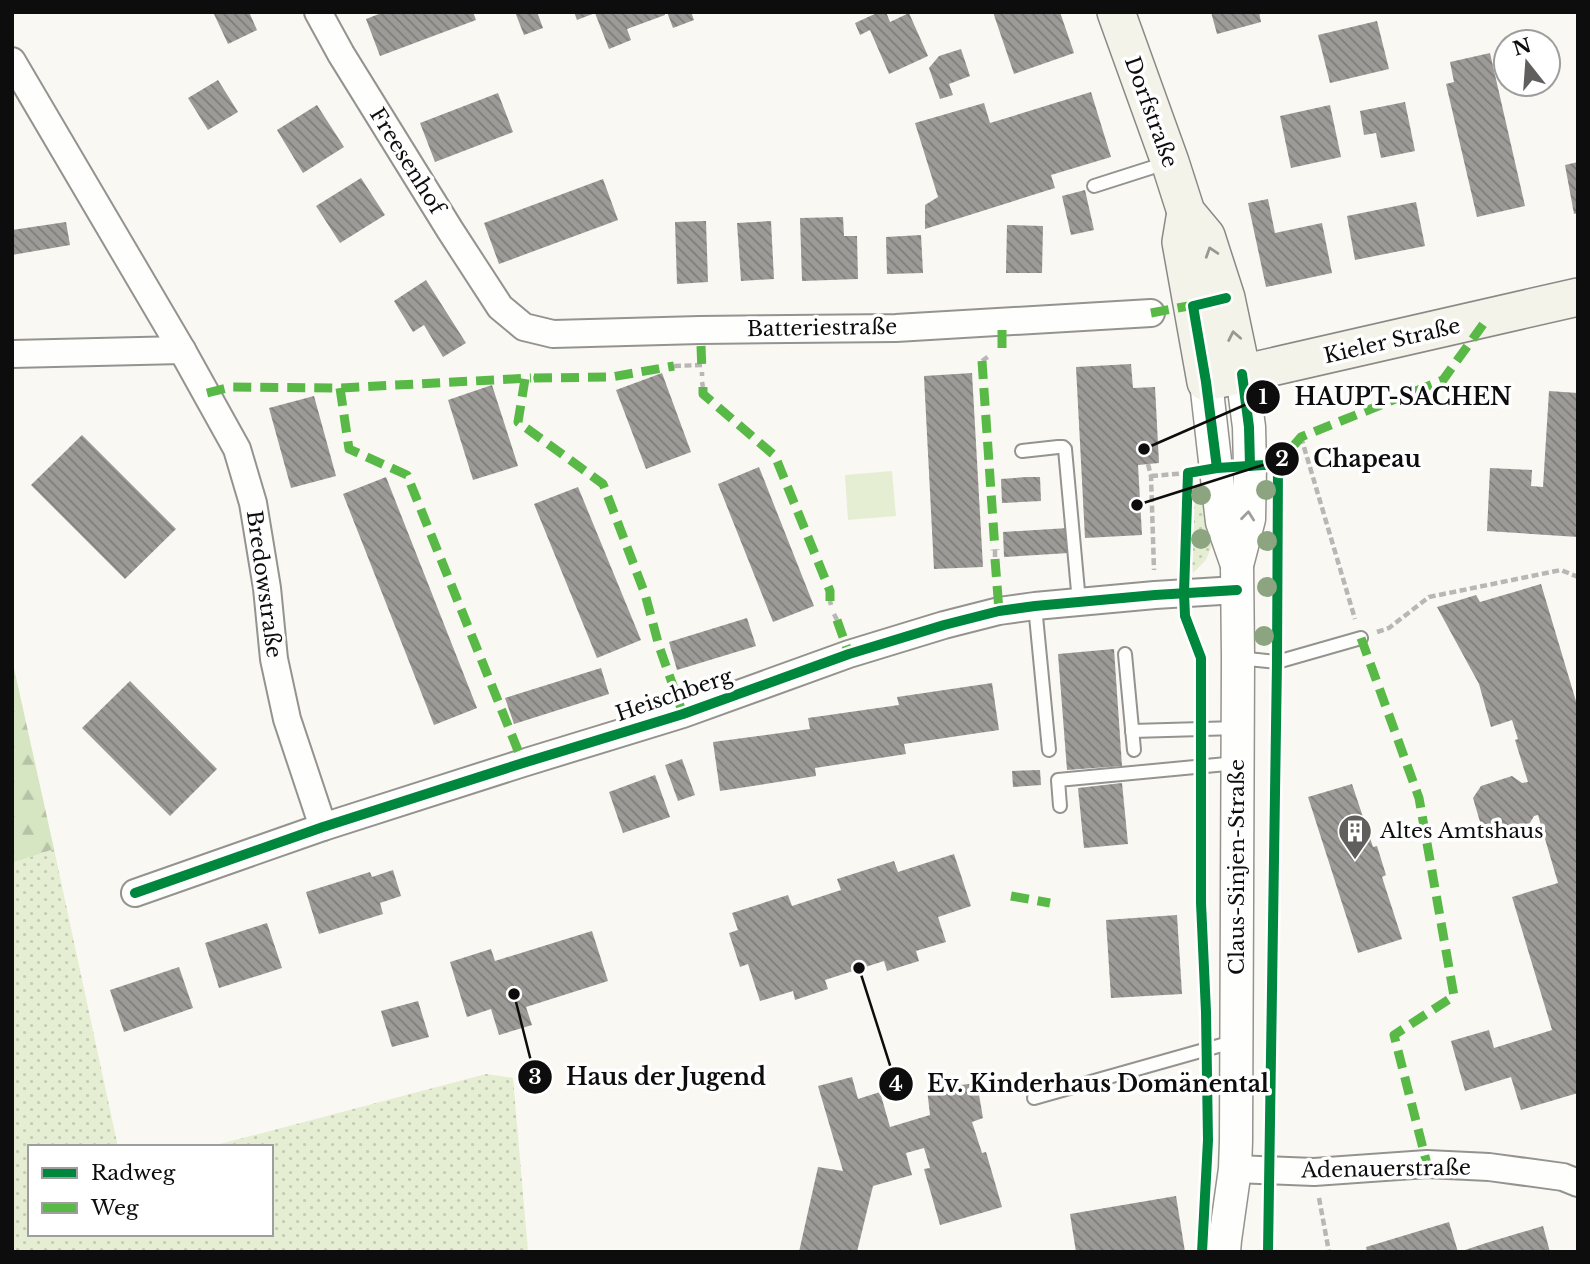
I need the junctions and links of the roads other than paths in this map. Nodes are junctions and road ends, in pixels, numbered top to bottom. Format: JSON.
{"nodes":[{"id":1,"x":1115,"y":12,"type":"edge"},
{"id":2,"x":320,"y":13,"type":"edge"},
{"id":3,"x":12,"y":61,"type":"edge"},
{"id":4,"x":1170,"y":162,"type":"junction"},
{"id":5,"x":1094,"y":186,"type":"dead end"},
{"id":6,"x":1186,"y":212,"type":"junction"},
{"id":7,"x":1578,"y":297,"type":"edge"},
{"id":8,"x":500,"y":307,"type":"joint"},
{"id":9,"x":1151,"y":313,"type":"dead end"},
{"id":10,"x":182,"y":350,"type":"junction"},
{"id":11,"x":12,"y":354,"type":"edge"},
{"id":12,"x":1242,"y":374,"type":"junction"},
{"id":13,"x":1206,"y":382,"type":"junction"},
{"id":14,"x":1023,"y":451,"type":"dead end"},
{"id":15,"x":1237,"y":578,"type":"junction"},
{"id":16,"x":1079,"y":602,"type":"junction"},
{"id":17,"x":1035,"y":606,"type":"junction"},
{"id":18,"x":1361,"y":638,"type":"road end"},
{"id":19,"x":1125,"y":654,"type":"dead end"},
{"id":20,"x":1238,"y":658,"type":"junction"},
{"id":21,"x":1238,"y":728,"type":"junction"},
{"id":22,"x":1132,"y":731,"type":"junction"},
{"id":23,"x":1049,"y":750,"type":"dead end"},
{"id":24,"x":1134,"y":750,"type":"dead end"},
{"id":25,"x":1238,"y":763,"type":"junction"},
{"id":26,"x":1060,"y":806,"type":"dead end"},
{"id":27,"x":323,"y":827,"type":"junction"},
{"id":28,"x":135,"y":893,"type":"dead end"},
{"id":29,"x":1237,"y":1040,"type":"junction"},
{"id":30,"x":1034,"y":1098,"type":"dead end"},
{"id":31,"x":1235,"y":1169,"type":"junction"},
{"id":32,"x":1578,"y":1183,"type":"edge"},
{"id":33,"x":1224,"y":1252,"type":"edge"},
{"id":34,"x":1244,"y":1252,"type":"edge"}],
"edges":[{"from":1,"to":4,"type":"main road","name":"Dorfstraße"},
{"from":2,"to":8,"type":"street","name":"Freesenhof"},
{"from":3,"to":10,"type":"street","name":"Bredowstraße"},
{"from":4,"to":5,"type":"lane"},
{"from":4,"to":6,"type":"main road","name":"Dorfstraße"},
{"from":12,"to":6,"type":"main road","name":"Dorfstraße","one_way":true},
{"from":6,"to":13,"type":"main road","name":"Dorfstraße"},
{"from":7,"to":12,"type":"main road","name":"Kieler Straße"},
{"from":8,"to":9,"type":"street","name":"Batteriestraße"},
{"from":10,"to":11,"type":"street"},
{"from":10,"to":27,"type":"street","name":"Bredowstraße"},
{"from":12,"to":13,"type":"main road","name":"Kieler Straße"},
{"from":15,"to":12,"type":"street","name":"Claus-Sinjen-Straße","one_way":true},
{"from":13,"to":15,"type":"street","name":"Claus-Sinjen-Straße"},
{"from":14,"to":16,"type":"lane"},
{"from":15,"to":16,"type":"street","name":"Heischberg"},
{"from":15,"to":20,"type":"street","name":"Claus-Sinjen-Straße"},
{"from":16,"to":17,"type":"street","name":"Heischberg"},
{"from":17,"to":23,"type":"lane"},
{"from":17,"to":27,"type":"street","name":"Heischberg"},
{"from":18,"to":20,"type":"lane"},
{"from":19,"to":22,"type":"lane"},
{"from":20,"to":21,"type":"street","name":"Claus-Sinjen-Straße"},
{"from":21,"to":22,"type":"lane"},
{"from":21,"to":25,"type":"street","name":"Claus-Sinjen-Straße"},
{"from":22,"to":24,"type":"lane"},
{"from":25,"to":26,"type":"lane"},
{"from":25,"to":29,"type":"street","name":"Claus-Sinjen-Straße"},
{"from":27,"to":28,"type":"street","name":"Heischberg"},
{"from":29,"to":30,"type":"lane"},
{"from":29,"to":31,"type":"street","name":"Claus-Sinjen-Straße"},
{"from":31,"to":32,"type":"street","name":"Adenauerstraße"},
{"from":31,"to":33,"type":"street","name":"Claus-Sinjen-Straße"},
{"from":31,"to":34,"type":"street","name":"Claus-Sinjen-Straße"}]}
